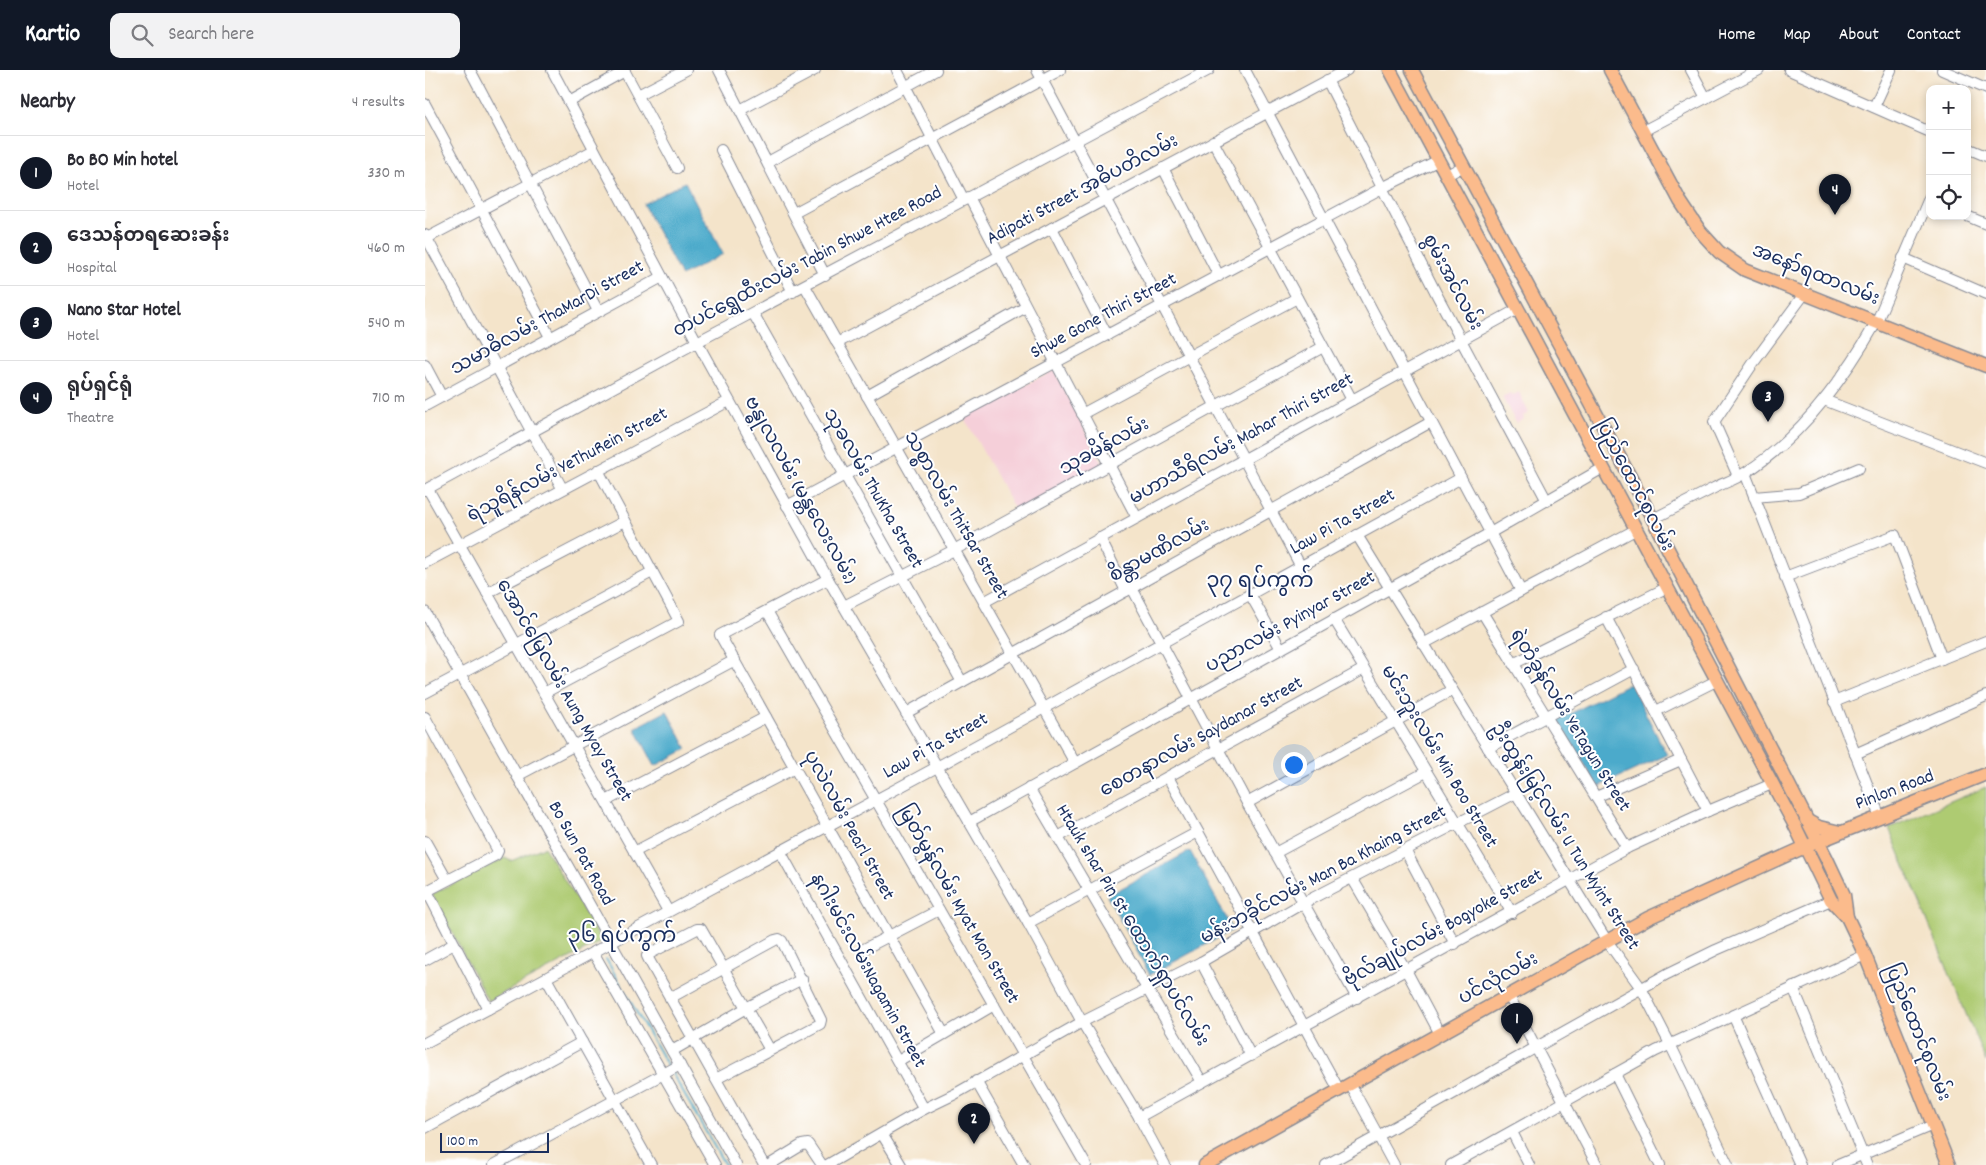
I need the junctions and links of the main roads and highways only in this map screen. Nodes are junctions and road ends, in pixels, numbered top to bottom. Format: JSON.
{"nodes":[{"id":1,"x":1390,"y":70,"type":"edge"},
{"id":2,"x":1412,"y":70,"type":"edge"},
{"id":3,"x":1610,"y":70,"type":"edge"},
{"id":4,"x":1986,"y":366,"type":"edge"},
{"id":5,"x":1611,"y":441,"type":"junction"},
{"id":6,"x":1594,"y":450,"type":"junction"},
{"id":7,"x":1986,"y":774,"type":"edge"},
{"id":8,"x":1800,"y":822,"type":"junction"},
{"id":9,"x":1840,"y":832,"type":"junction"},
{"id":10,"x":1818,"y":842,"type":"junction"},
{"id":11,"x":1805,"y":847,"type":"junction"},
{"id":12,"x":1784,"y":857,"type":"junction"},
{"id":13,"x":1827,"y":859,"type":"junction"},
{"id":14,"x":1814,"y":864,"type":"junction"},
{"id":15,"x":1847,"y":917,"type":"junction"},
{"id":16,"x":1205,"y":1165,"type":"edge"},
{"id":17,"x":1949,"y":1165,"type":"edge"}],
"edges":[{"from":1,"to":6,"type":"main road","name":"ပြည်ထောင်စုလမ်း"},
{"from":2,"to":5,"type":"main road","name":"ပြည်ထောင်စုလမ်း"},
{"from":3,"to":4,"type":"main road","name":"အနော်ရထာလမ်း"},
{"from":5,"to":6,"type":"main road"},
{"from":5,"to":8,"type":"main road","name":"ပြည်ထောင်စုလမ်း"},
{"from":6,"to":8,"type":"main road","name":"ပြည်ထောင်စုလမ်း"},
{"from":7,"to":9,"type":"main road","name":"Pinlon Road"},
{"from":8,"to":9,"type":"main road"},
{"from":8,"to":10,"type":"main road","name":"ပြည်ထောင်စုလမ်း"},
{"from":8,"to":11,"type":"main road","name":"ပြည်ထောင်စုလမ်း"},
{"from":8,"to":12,"type":"main road"},
{"from":9,"to":10,"type":"main road","name":"Pinlon Road"},
{"from":9,"to":13,"type":"main road"},
{"from":10,"to":11,"type":"main road","name":"ပင်လုံလမ်း"},
{"from":10,"to":13,"type":"main road","name":"ပြည်ထောင်စုလမ်း"},
{"from":11,"to":12,"type":"main road","name":"ပင်လုံလမ်း"},
{"from":11,"to":14,"type":"main road","name":"ပြည်ထောင်စုလမ်း"},
{"from":12,"to":14,"type":"main road"},
{"from":12,"to":16,"type":"main road","name":"ပင်လုံလမ်း"},
{"from":13,"to":15,"type":"main road","name":"ပြည်ထောင်စုလမ်း"},
{"from":14,"to":15,"type":"main road","name":"ပြည်ထောင်စုလမ်း"},
{"from":15,"to":17,"type":"main road","name":"ပြည်ထောင်စုလမ်း"}]}
